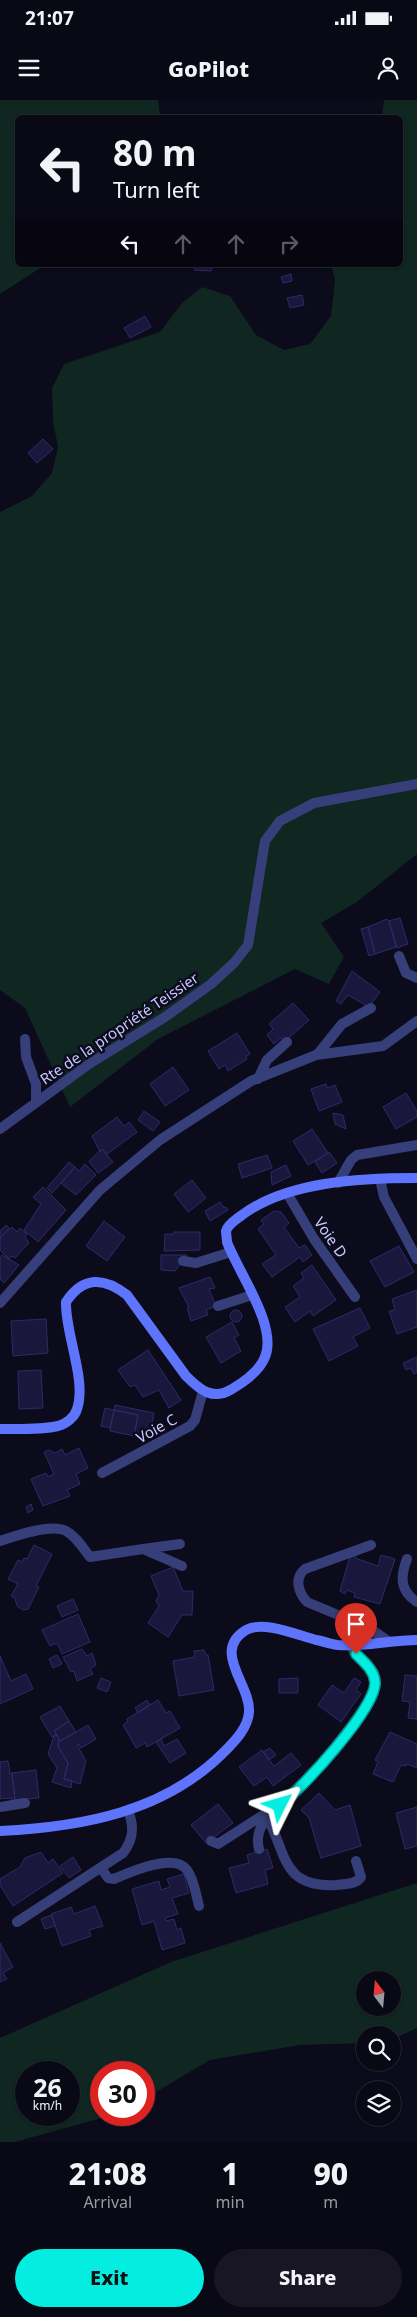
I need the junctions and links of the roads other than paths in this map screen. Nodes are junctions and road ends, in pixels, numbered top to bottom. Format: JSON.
{"nodes":[{"id":1,"x":417,"y":784,"type":"edge"},
{"id":2,"x":399,"y":956,"type":"dead end"},
{"id":3,"x":417,"y":978,"type":"edge"},
{"id":4,"x":370,"y":1008,"type":"dead end"},
{"id":5,"x":417,"y":1021,"type":"edge"},
{"id":6,"x":25,"y":1039,"type":"dead end"},
{"id":7,"x":287,"y":1042,"type":"dead end"},
{"id":8,"x":317,"y":1055,"type":"junction"},
{"id":9,"x":258,"y":1078,"type":"junction"},
{"id":10,"x":36,"y":1102,"type":"junction"},
{"id":11,"x":0,"y":1129,"type":"edge"},
{"id":12,"x":417,"y":1145,"type":"edge"},
{"id":13,"x":417,"y":1178,"type":"edge"},
{"id":14,"x":380,"y":1179,"type":"junction"},
{"id":15,"x":338,"y":1183,"type":"junction"},
{"id":16,"x":287,"y":1193,"type":"junction"},
{"id":17,"x":231,"y":1252,"type":"junction"},
{"id":18,"x":417,"y":1259,"type":"edge"},
{"id":19,"x":183,"y":1261,"type":"dead end"},
{"id":20,"x":252,"y":1295,"type":"junction"},
{"id":21,"x":355,"y":1297,"type":"dead end"},
{"id":22,"x":0,"y":1303,"type":"edge"},
{"id":23,"x":218,"y":1306,"type":"dead end"},
{"id":24,"x":203,"y":1392,"type":"junction"},
{"id":25,"x":0,"y":1429,"type":"edge"},
{"id":26,"x":102,"y":1473,"type":"dead end"},
{"id":27,"x":0,"y":1541,"type":"edge"},
{"id":28,"x":180,"y":1544,"type":"dead end"},
{"id":29,"x":371,"y":1545,"type":"dead end"},
{"id":30,"x":143,"y":1549,"type":"junction"},
{"id":31,"x":407,"y":1559,"type":"dead end"},
{"id":32,"x":182,"y":1566,"type":"dead end"},
{"id":33,"x":417,"y":1602,"type":"edge"},
{"id":34,"x":417,"y":1640,"type":"edge"},
{"id":35,"x":388,"y":1641,"type":"junction"},
{"id":36,"x":350,"y":1644,"type":"junction"},
{"id":37,"x":26,"y":1803,"type":"dead end"},
{"id":38,"x":0,"y":1807,"type":"edge"},
{"id":39,"x":128,"y":1811,"type":"junction"},
{"id":40,"x":268,"y":1814,"type":"junction"},
{"id":41,"x":0,"y":1831,"type":"edge"},
{"id":42,"x":211,"y":1841,"type":"dead end"},
{"id":43,"x":259,"y":1849,"type":"dead end"},
{"id":44,"x":356,"y":1861,"type":"dead end"},
{"id":45,"x":101,"y":1868,"type":"junction"},
{"id":46,"x":199,"y":1906,"type":"dead end"},
{"id":47,"x":18,"y":1922,"type":"dead end"}],
"edges":[{"from":1,"to":10,"type":"street","name":"Rte de la propriété Teissier"},
{"from":2,"to":3,"type":"street"},
{"from":4,"to":8,"type":"street"},
{"from":5,"to":8,"type":"street"},
{"from":6,"to":10,"type":"street"},
{"from":7,"to":9,"type":"street"},
{"from":8,"to":9,"type":"street"},
{"from":9,"to":22,"type":"street"},
{"from":10,"to":11,"type":"street","name":"Rte de la propriété Teissier"},
{"from":12,"to":15,"type":"street"},
{"from":13,"to":14,"type":"main road"},
{"from":14,"to":15,"type":"main road"},
{"from":14,"to":18,"type":"street"},
{"from":15,"to":16,"type":"main road"},
{"from":16,"to":17,"type":"main road"},
{"from":16,"to":21,"type":"street","name":"Voie D"},
{"from":17,"to":19,"type":"street"},
{"from":17,"to":20,"type":"main road"},
{"from":20,"to":23,"type":"street"},
{"from":20,"to":24,"type":"main road"},
{"from":24,"to":25,"type":"main road"},
{"from":24,"to":26,"type":"street","name":"Voie C"},
{"from":27,"to":30,"type":"street"},
{"from":28,"to":30,"type":"street"},
{"from":29,"to":35,"type":"street"},
{"from":30,"to":32,"type":"street"},
{"from":31,"to":33,"type":"street"},
{"from":34,"to":35,"type":"main road"},
{"from":35,"to":36,"type":"main road"},
{"from":36,"to":39,"type":"main road"},
{"from":36,"to":40,"type":"street"},
{"from":37,"to":38,"type":"street"},
{"from":39,"to":41,"type":"main road"},
{"from":39,"to":45,"type":"street"},
{"from":40,"to":42,"type":"street"},
{"from":40,"to":43,"type":"street"},
{"from":40,"to":44,"type":"street"},
{"from":45,"to":46,"type":"street"},
{"from":45,"to":47,"type":"street"}]}
